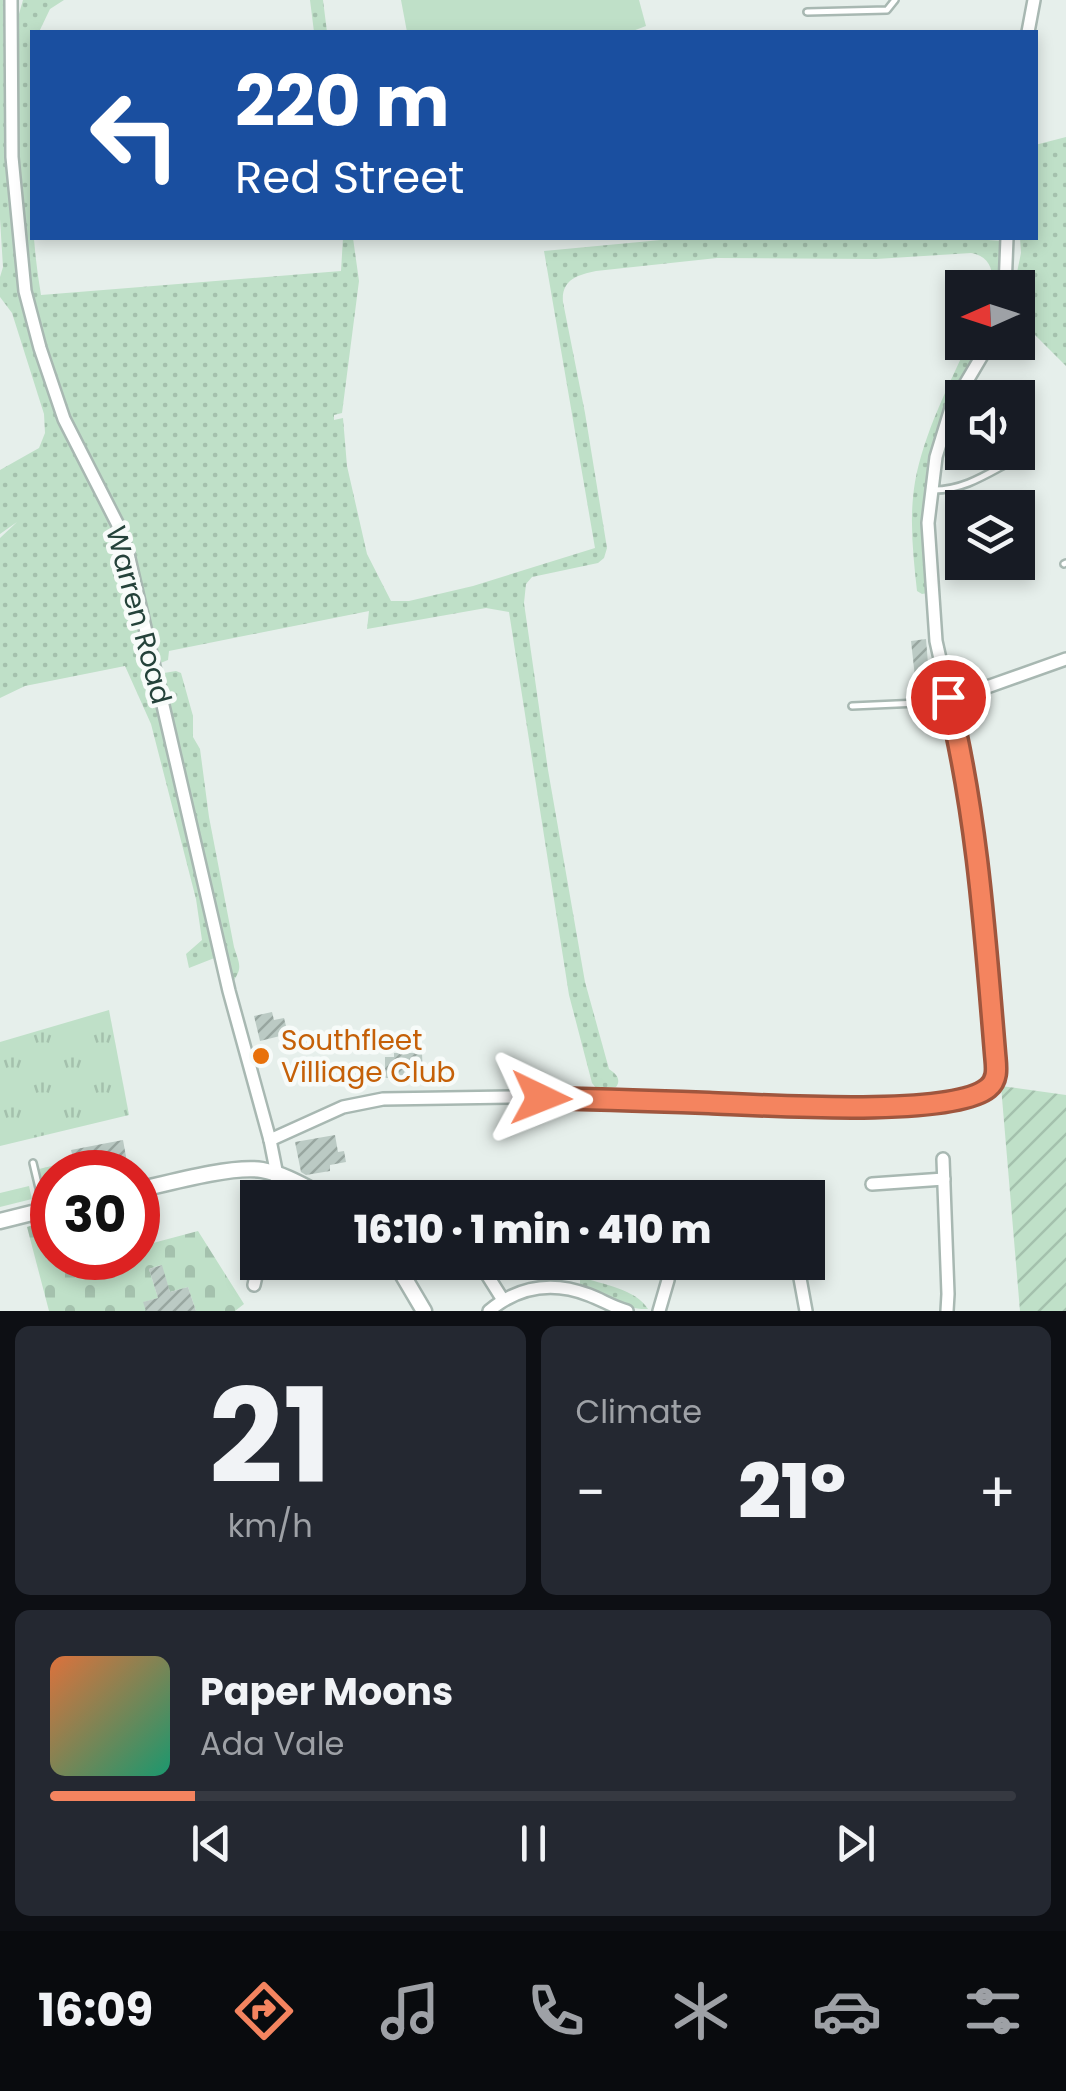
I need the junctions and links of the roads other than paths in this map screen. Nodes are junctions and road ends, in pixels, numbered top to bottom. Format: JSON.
{"nodes":[{"id":1,"x":11,"y":0,"type":"edge"},
{"id":2,"x":894,"y":0,"type":"edge"},
{"id":3,"x":1034,"y":0,"type":"edge"},
{"id":4,"x":807,"y":12,"type":"dead end"},
{"id":5,"x":1028,"y":30,"type":"edge"},
{"id":6,"x":1007,"y":240,"type":"edge"},
{"id":7,"x":1006,"y":270,"type":"edge"},
{"id":8,"x":980,"y":360,"type":"edge"},
{"id":9,"x":996,"y":470,"type":"edge"},
{"id":10,"x":931,"y":490,"type":"junction"},
{"id":11,"x":1066,"y":660,"type":"edge"},
{"id":12,"x":948,"y":697,"type":"junction"},
{"id":13,"x":852,"y":706,"type":"dead end"},
{"id":14,"x":270,"y":1140,"type":"junction"},
{"id":15,"x":943,"y":1159,"type":"dead end"},
{"id":16,"x":278,"y":1175,"type":"junction"},
{"id":17,"x":277,"y":1180,"type":"edge"},
{"id":18,"x":289,"y":1180,"type":"edge"},
{"id":19,"x":944,"y":1180,"type":"junction"},
{"id":20,"x":872,"y":1184,"type":"dead end"},
{"id":21,"x":160,"y":1186,"type":"edge"},
{"id":22,"x":30,"y":1214,"type":"edge"},
{"id":23,"x":0,"y":1221,"type":"edge"},
{"id":24,"x":255,"y":1280,"type":"edge"},
{"id":25,"x":406,"y":1280,"type":"edge"},
{"id":26,"x":491,"y":1280,"type":"edge"},
{"id":27,"x":668,"y":1280,"type":"edge"},
{"id":28,"x":800,"y":1280,"type":"edge"},
{"id":29,"x":254,"y":1286,"type":"dead end"},
{"id":30,"x":504,"y":1300,"type":"junction"},
{"id":31,"x":424,"y":1311,"type":"edge"},
{"id":32,"x":489,"y":1311,"type":"edge"},
{"id":33,"x":627,"y":1311,"type":"edge"},
{"id":34,"x":659,"y":1311,"type":"edge"},
{"id":35,"x":806,"y":1311,"type":"edge"},
{"id":36,"x":947,"y":1311,"type":"edge"}],
"edges":[{"from":1,"to":14,"type":"street","name":"Warren Road"},
{"from":2,"to":4,"type":"lane"},
{"from":3,"to":5,"type":"street"},
{"from":6,"to":7,"type":"street"},
{"from":8,"to":10,"type":"street"},
{"from":9,"to":10,"type":"lane"},
{"from":10,"to":12,"type":"street"},
{"from":11,"to":12,"type":"street"},
{"from":12,"to":13,"type":"lane"},
{"from":12,"to":14,"type":"street"},
{"from":14,"to":16,"type":"street","name":"Warren Road"},
{"from":15,"to":19,"type":"street"},
{"from":16,"to":17,"type":"street"},
{"from":16,"to":18,"type":"street"},
{"from":16,"to":21,"type":"street"},
{"from":19,"to":20,"type":"street"},
{"from":19,"to":36,"type":"street"},
{"from":22,"to":23,"type":"street"},
{"from":24,"to":29,"type":"street"},
{"from":25,"to":31,"type":"street"},
{"from":26,"to":30,"type":"street"},
{"from":27,"to":34,"type":"street"},
{"from":28,"to":35,"type":"street"},
{"from":30,"to":32,"type":"street"},
{"from":30,"to":33,"type":"street"}]}
